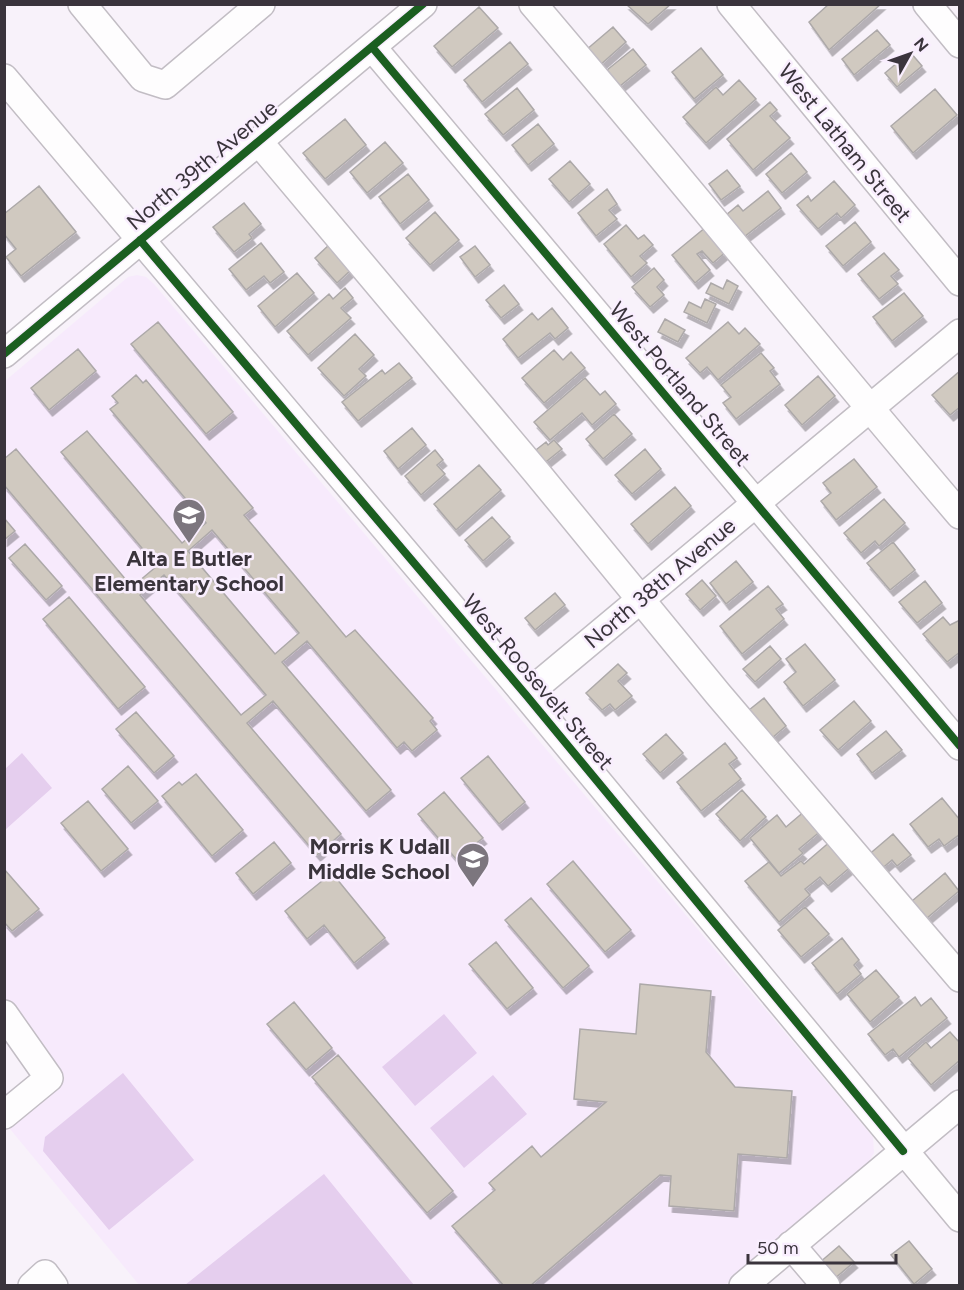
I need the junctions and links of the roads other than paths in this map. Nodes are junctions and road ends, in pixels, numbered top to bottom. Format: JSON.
{"nodes":[{"id":1,"x":82,"y":4,"type":"edge"},
{"id":2,"x":261,"y":4,"type":"edge"},
{"id":3,"x":423,"y":4,"type":"edge"},
{"id":4,"x":533,"y":4,"type":"edge"},
{"id":5,"x":731,"y":4,"type":"edge"},
{"id":6,"x":927,"y":4,"type":"edge"},
{"id":7,"x":960,"y":44,"type":"edge"},
{"id":8,"x":372,"y":47,"type":"junction"},
{"id":9,"x":4,"y":78,"type":"edge"},
{"id":10,"x":258,"y":141,"type":"junction"},
{"id":11,"x":140,"y":240,"type":"junction"},
{"id":12,"x":960,"y":282,"type":"edge"},
{"id":13,"x":960,"y":333,"type":"edge"},
{"id":14,"x":10,"y":339,"type":"edge"},
{"id":15,"x":869,"y":408,"type":"junction"},
{"id":16,"x":756,"y":503,"type":"junction"},
{"id":17,"x":960,"y":515,"type":"edge"},
{"id":18,"x":641,"y":599,"type":"junction"},
{"id":19,"x":526,"y":695,"type":"junction"},
{"id":20,"x":960,"y":746,"type":"edge"},
{"id":21,"x":960,"y":978,"type":"edge"},
{"id":22,"x":4,"y":1014,"type":"edge"},
{"id":23,"x":960,"y":1104,"type":"edge"},
{"id":24,"x":4,"y":1115,"type":"edge"},
{"id":25,"x":903,"y":1151,"type":"junction"},
{"id":26,"x":960,"y":1218,"type":"edge"},
{"id":27,"x":791,"y":1245,"type":"junction"},
{"id":28,"x":743,"y":1286,"type":"edge"},
{"id":29,"x":826,"y":1286,"type":"edge"}],
"edges":[{"from":1,"to":2,"type":"street"},
{"from":3,"to":8,"type":"street","name":"North 39th Avenue"},
{"from":4,"to":15,"type":"street"},
{"from":5,"to":12,"type":"street","name":"West Latham Street"},
{"from":6,"to":7,"type":"street"},
{"from":8,"to":10,"type":"street","name":"North 39th Avenue"},
{"from":8,"to":16,"type":"street","name":"West Portland Street"},
{"from":9,"to":11,"type":"street","name":"West Roosevelt Street"},
{"from":10,"to":11,"type":"street","name":"North 39th Avenue"},
{"from":10,"to":18,"type":"street"},
{"from":11,"to":14,"type":"street","name":"North 39th Avenue"},
{"from":11,"to":19,"type":"street","name":"West Roosevelt Street"},
{"from":13,"to":15,"type":"street","name":"North 38th Avenue"},
{"from":15,"to":16,"type":"street","name":"North 38th Avenue"},
{"from":15,"to":17,"type":"street"},
{"from":16,"to":18,"type":"street","name":"North 38th Avenue"},
{"from":16,"to":20,"type":"street","name":"West Portland Street"},
{"from":18,"to":19,"type":"street","name":"North 38th Avenue"},
{"from":18,"to":21,"type":"street"},
{"from":19,"to":25,"type":"street","name":"West Roosevelt Street"},
{"from":22,"to":24,"type":"street"},
{"from":23,"to":25,"type":"street"},
{"from":25,"to":26,"type":"street","name":"West Roosevelt Street"},
{"from":25,"to":27,"type":"street"},
{"from":27,"to":28,"type":"street"},
{"from":27,"to":29,"type":"street"}]}
